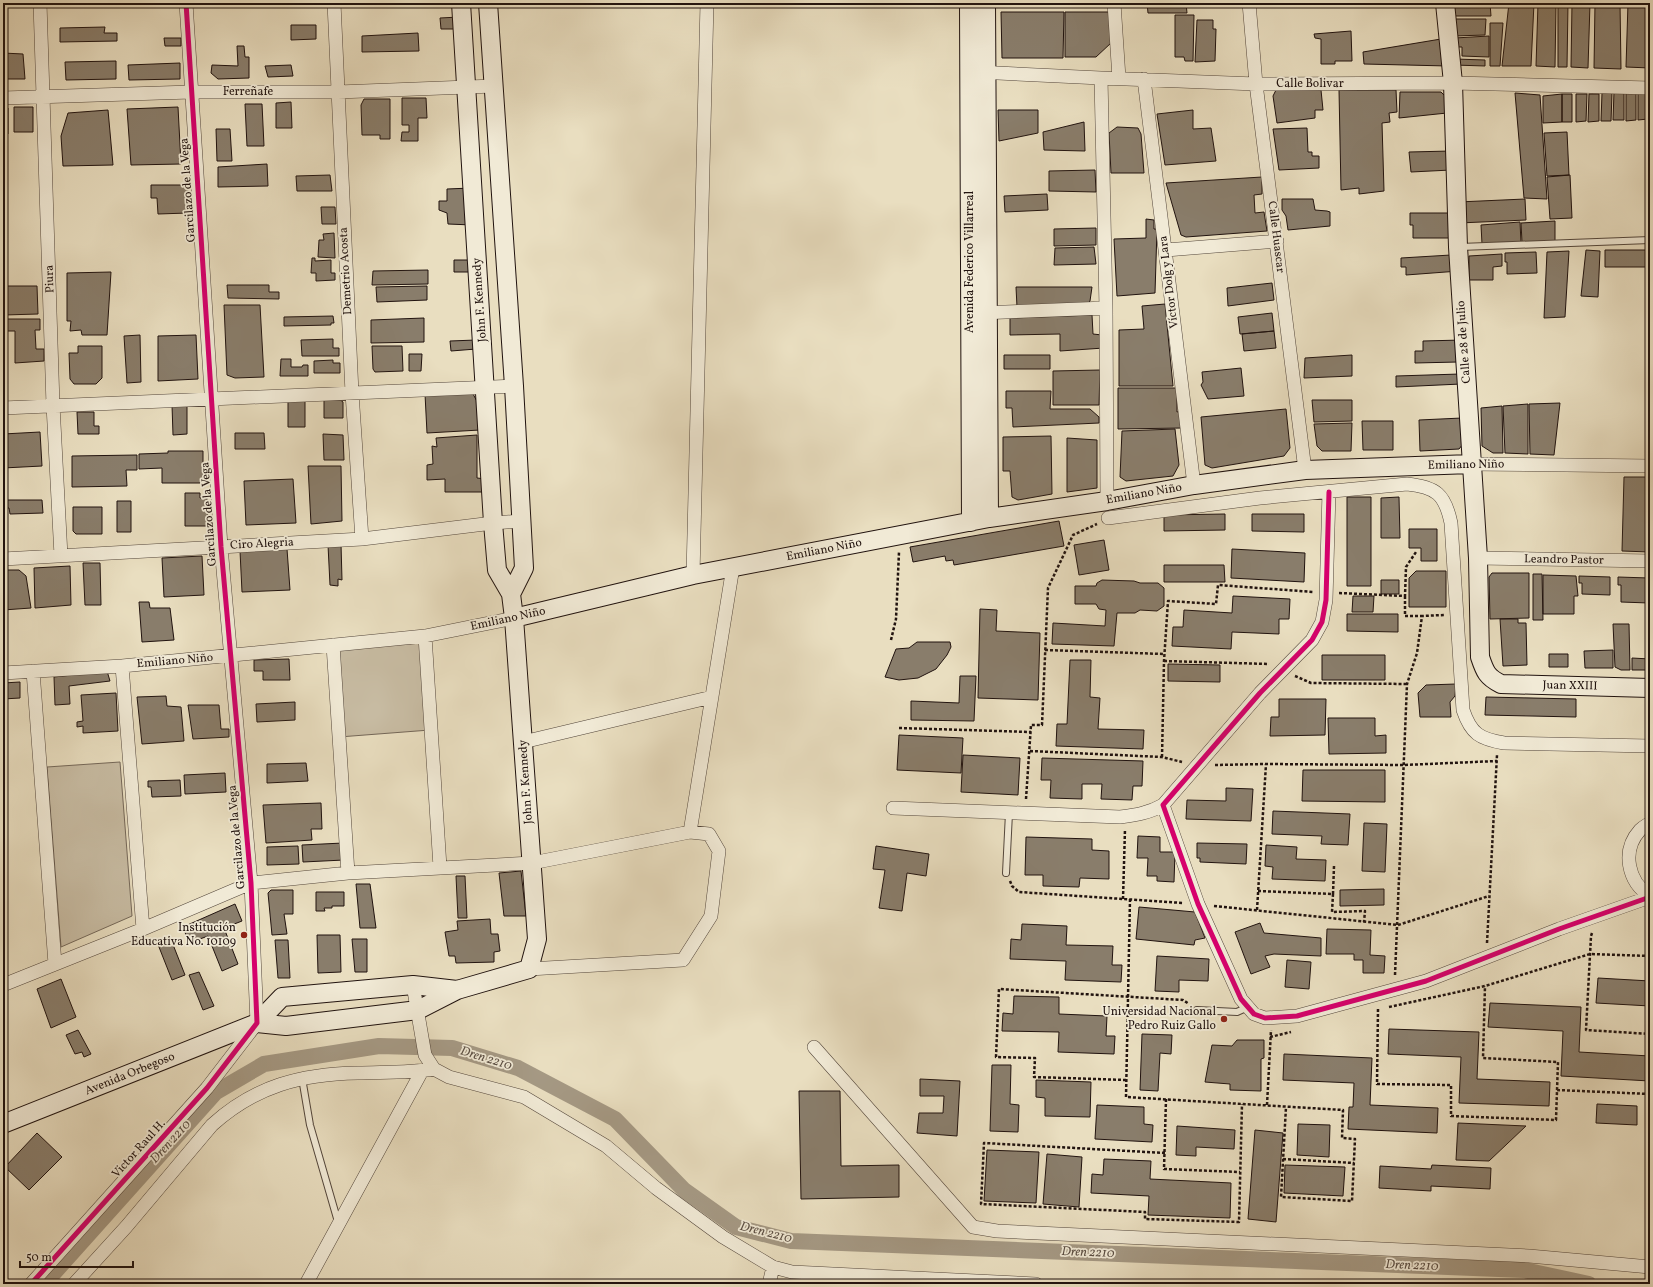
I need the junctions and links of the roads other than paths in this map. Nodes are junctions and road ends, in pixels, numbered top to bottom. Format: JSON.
{"nodes":[{"id":1,"x":40,"y":3,"type":"edge"},
{"id":2,"x":186,"y":3,"type":"edge"},
{"id":3,"x":334,"y":3,"type":"edge"},
{"id":4,"x":461,"y":3,"type":"edge"},
{"id":5,"x":488,"y":3,"type":"edge"},
{"id":6,"x":707,"y":3,"type":"edge"},
{"id":7,"x":969,"y":3,"type":"edge"},
{"id":8,"x":986,"y":3,"type":"edge"},
{"id":9,"x":1114,"y":3,"type":"edge"},
{"id":10,"x":1249,"y":3,"type":"edge"},
{"id":11,"x":1445,"y":3,"type":"edge"},
{"id":12,"x":978,"y":72,"type":"junction"},
{"id":13,"x":1101,"y":78,"type":"junction"},
{"id":14,"x":1119,"y":78,"type":"junction"},
{"id":15,"x":1144,"y":79,"type":"junction"},
{"id":16,"x":1453,"y":83,"type":"junction"},
{"id":17,"x":1256,"y":84,"type":"junction"},
{"id":18,"x":494,"y":86,"type":"junction"},
{"id":19,"x":466,"y":88,"type":"junction"},
{"id":20,"x":1650,"y":88,"type":"edge"},
{"id":21,"x":191,"y":92,"type":"junction"},
{"id":22,"x":338,"y":92,"type":"junction"},
{"id":23,"x":44,"y":97,"type":"junction"},
{"id":24,"x":3,"y":98,"type":"edge"},
{"id":25,"x":1650,"y":240,"type":"edge"},
{"id":26,"x":1277,"y":241,"type":"junction"},
{"id":27,"x":1458,"y":247,"type":"junction"},
{"id":28,"x":1166,"y":250,"type":"junction"},
{"id":29,"x":1106,"y":308,"type":"junction"},
{"id":30,"x":979,"y":313,"type":"junction"},
{"id":31,"x":514,"y":386,"type":"junction"},
{"id":32,"x":485,"y":387,"type":"junction"},
{"id":33,"x":352,"y":393,"type":"junction"},
{"id":34,"x":211,"y":399,"type":"junction"},
{"id":35,"x":53,"y":405,"type":"junction"},
{"id":36,"x":3,"y":408,"type":"edge"},
{"id":37,"x":1471,"y":464,"type":"junction"},
{"id":38,"x":1650,"y":466,"type":"edge"},
{"id":39,"x":1305,"y":470,"type":"junction"},
{"id":40,"x":1194,"y":485,"type":"junction"},
{"id":41,"x":1329,"y":492,"type":"junction"},
{"id":42,"x":1108,"y":510,"type":"junction"},
{"id":43,"x":989,"y":518,"type":"junction"},
{"id":44,"x":521,"y":521,"type":"junction"},
{"id":45,"x":971,"y":522,"type":"junction"},
{"id":46,"x":493,"y":523,"type":"junction"},
{"id":47,"x":362,"y":539,"type":"junction"},
{"id":48,"x":221,"y":547,"type":"junction"},
{"id":49,"x":61,"y":556,"type":"junction"},
{"id":50,"x":1478,"y":558,"type":"junction"},
{"id":51,"x":3,"y":559,"type":"edge"},
{"id":52,"x":1650,"y":561,"type":"edge"},
{"id":53,"x":733,"y":567,"type":"junction"},
{"id":54,"x":693,"y":575,"type":"junction"},
{"id":55,"x":511,"y":594,"type":"junction"},
{"id":56,"x":514,"y":618,"type":"junction"},
{"id":57,"x":425,"y":636,"type":"junction"},
{"id":58,"x":333,"y":646,"type":"junction"},
{"id":59,"x":232,"y":656,"type":"junction"},
{"id":60,"x":122,"y":666,"type":"junction"},
{"id":61,"x":33,"y":671,"type":"junction"},
{"id":62,"x":3,"y":673,"type":"edge"},
{"id":63,"x":1491,"y":679,"type":"joint"},
{"id":64,"x":1650,"y":688,"type":"edge"},
{"id":65,"x":712,"y":697,"type":"junction"},
{"id":66,"x":523,"y":742,"type":"junction"},
{"id":67,"x":1650,"y":746,"type":"edge"},
{"id":68,"x":1163,"y":805,"type":"junction"},
{"id":69,"x":893,"y":808,"type":"dead end"},
{"id":70,"x":1008,"y":813,"type":"junction"},
{"id":71,"x":1650,"y":823,"type":"edge"},
{"id":72,"x":690,"y":832,"type":"junction"},
{"id":73,"x":532,"y":862,"type":"junction"},
{"id":74,"x":440,"y":867,"type":"junction"},
{"id":75,"x":348,"y":873,"type":"junction"},
{"id":76,"x":1006,"y":873,"type":"dead end"},
{"id":77,"x":251,"y":883,"type":"junction"},
{"id":78,"x":1650,"y":896,"type":"edge"},
{"id":79,"x":143,"y":930,"type":"junction"},
{"id":80,"x":55,"y":964,"type":"junction"},
{"id":81,"x":529,"y":969,"type":"junction"},
{"id":82,"x":3,"y":985,"type":"edge"},
{"id":83,"x":413,"y":985,"type":"junction"},
{"id":84,"x":457,"y":990,"type":"junction"},
{"id":85,"x":1248,"y":1007,"type":"junction"},
{"id":86,"x":418,"y":1010,"type":"junction"},
{"id":87,"x":1197,"y":1010,"type":"road end"},
{"id":88,"x":257,"y":1023,"type":"junction"},
{"id":89,"x":814,"y":1047,"type":"dead end"},
{"id":90,"x":428,"y":1070,"type":"junction"},
{"id":91,"x":302,"y":1078,"type":"junction"},
{"id":92,"x":3,"y":1124,"type":"edge"},
{"id":93,"x":339,"y":1225,"type":"junction"},
{"id":94,"x":773,"y":1267,"type":"junction"},
{"id":95,"x":1650,"y":1267,"type":"edge"},
{"id":96,"x":1008,"y":1283,"type":"edge"},
{"id":97,"x":30,"y":1284,"type":"edge"},
{"id":98,"x":74,"y":1284,"type":"edge"},
{"id":99,"x":306,"y":1284,"type":"edge"},
{"id":100,"x":769,"y":1284,"type":"edge"},
{"id":101,"x":1036,"y":1284,"type":"edge"}],
"edges":[{"from":1,"to":23,"type":"street","name":"Piura"},
{"from":2,"to":21,"type":"street","name":"Garcilazo de la Vega"},
{"from":3,"to":22,"type":"street","name":"Demetrio Acosta"},
{"from":4,"to":19,"type":"main road","name":"John F. Kennedy"},
{"from":5,"to":18,"type":"main road"},
{"from":6,"to":54,"type":"street"},
{"from":7,"to":12,"type":"main road","name":"Avenida Federico Villarreal"},
{"from":8,"to":12,"type":"main road","name":"Avenida Federico Villarreal"},
{"from":9,"to":14,"type":"street"},
{"from":10,"to":17,"type":"street","name":"Calle Huascar"},
{"from":11,"to":16,"type":"main road","name":"Calle 28 de Julio"},
{"from":12,"to":13,"type":"street","name":"Calle Bolivar"},
{"from":12,"to":30,"type":"main road","name":"Avenida Federico Villarreal"},
{"from":13,"to":14,"type":"street","name":"Calle Bolivar"},
{"from":13,"to":29,"type":"street"},
{"from":14,"to":15,"type":"street","name":"Calle Bolivar"},
{"from":15,"to":17,"type":"street","name":"Calle Bolivar"},
{"from":15,"to":28,"type":"street","name":"Víctor Dolg y Lara"},
{"from":16,"to":17,"type":"street","name":"Calle Bolivar"},
{"from":16,"to":20,"type":"street","name":"Calle Bolivar"},
{"from":16,"to":27,"type":"main road","name":"Calle 28 de Julio"},
{"from":17,"to":26,"type":"street","name":"Calle Huascar"},
{"from":18,"to":19,"type":"street","name":"Ferreñafe"},
{"from":18,"to":31,"type":"main road"},
{"from":19,"to":22,"type":"street","name":"Ferreñafe"},
{"from":19,"to":32,"type":"main road","name":"John F. Kennedy"},
{"from":21,"to":22,"type":"street","name":"Ferreñafe"},
{"from":21,"to":23,"type":"street","name":"Ferreñafe"},
{"from":21,"to":34,"type":"street","name":"Garcilazo de la Vega"},
{"from":22,"to":33,"type":"street","name":"Demetrio Acosta"},
{"from":23,"to":24,"type":"street","name":"Ferreñafe"},
{"from":23,"to":35,"type":"street","name":"Piura"},
{"from":25,"to":27,"type":"lane"},
{"from":26,"to":28,"type":"street"},
{"from":26,"to":39,"type":"street","name":"Calle Huascar"},
{"from":27,"to":37,"type":"main road","name":"Calle 28 de Julio"},
{"from":28,"to":40,"type":"street","name":"Víctor Dolg y Lara"},
{"from":29,"to":30,"type":"street"},
{"from":29,"to":42,"type":"street"},
{"from":30,"to":43,"type":"main road","name":"Avenida Federico Villarreal"},
{"from":30,"to":45,"type":"main road","name":"Avenida Federico Villarreal"},
{"from":31,"to":32,"type":"street"},
{"from":31,"to":44,"type":"main road"},
{"from":32,"to":33,"type":"street"},
{"from":32,"to":46,"type":"main road","name":"John F. Kennedy"},
{"from":33,"to":34,"type":"street"},
{"from":33,"to":47,"type":"street","name":"Demetrio Acosta"},
{"from":34,"to":35,"type":"street"},
{"from":34,"to":48,"type":"street","name":"Garcilazo de la Vega"},
{"from":35,"to":36,"type":"street"},
{"from":35,"to":49,"type":"street","name":"Piura"},
{"from":37,"to":38,"type":"street","name":"Emiliano Niño"},
{"from":37,"to":39,"type":"main road","name":"Emiliano Niño"},
{"from":37,"to":50,"type":"main road","name":"Calle 28 de Julio"},
{"from":39,"to":40,"type":"main road","name":"Emiliano Niño"},
{"from":40,"to":42,"type":"main road","name":"Emiliano Niño"},
{"from":41,"to":42,"type":"street"},
{"from":41,"to":67,"type":"street"},
{"from":41,"to":68,"type":"street"},
{"from":42,"to":43,"type":"main road","name":"Emiliano Niño"},
{"from":43,"to":45,"type":"main road","name":"Emiliano Niño"},
{"from":44,"to":46,"type":"street","name":"Ciro Alegria"},
{"from":44,"to":55,"type":"main road"},
{"from":45,"to":53,"type":"main road","name":"Emiliano Niño"},
{"from":46,"to":47,"type":"street","name":"Ciro Alegria"},
{"from":46,"to":55,"type":"main road","name":"John F. Kennedy"},
{"from":47,"to":48,"type":"street","name":"Ciro Alegria"},
{"from":48,"to":49,"type":"street","name":"Ciro Alegria"},
{"from":48,"to":59,"type":"street","name":"Garcilazo de la Vega"},
{"from":49,"to":51,"type":"street","name":"Ciro Alegria"},
{"from":50,"to":52,"type":"street","name":"Leandro Pastor"},
{"from":50,"to":63,"type":"main road","name":"Calle 28 de Julio"},
{"from":53,"to":54,"type":"main road","name":"Emiliano Niño"},
{"from":53,"to":65,"type":"street"},
{"from":54,"to":56,"type":"main road","name":"Emiliano Niño"},
{"from":55,"to":56,"type":"main road","name":"John F. Kennedy"},
{"from":56,"to":57,"type":"street","name":"Emiliano Niño"},
{"from":56,"to":66,"type":"main road","name":"John F. Kennedy"},
{"from":57,"to":58,"type":"street","name":"Emiliano Niño"},
{"from":57,"to":74,"type":"street"},
{"from":58,"to":59,"type":"street","name":"Emiliano Niño"},
{"from":58,"to":75,"type":"street"},
{"from":59,"to":60,"type":"street","name":"Emiliano Niño"},
{"from":59,"to":77,"type":"street","name":"Garcilazo de la Vega"},
{"from":60,"to":61,"type":"street","name":"Emiliano Niño"},
{"from":60,"to":79,"type":"street"},
{"from":61,"to":62,"type":"street","name":"Emiliano Niño"},
{"from":61,"to":80,"type":"street"},
{"from":63,"to":64,"type":"main road","name":"Juan XXIII"},
{"from":65,"to":66,"type":"street"},
{"from":65,"to":72,"type":"street"},
{"from":66,"to":73,"type":"main road","name":"John F. Kennedy"},
{"from":68,"to":70,"type":"street"},
{"from":68,"to":85,"type":"street"},
{"from":69,"to":70,"type":"street"},
{"from":70,"to":76,"type":"lane"},
{"from":71,"to":78,"type":"street"},
{"from":72,"to":73,"type":"street"},
{"from":72,"to":81,"type":"street"},
{"from":73,"to":74,"type":"street"},
{"from":73,"to":81,"type":"main road","name":"John F. Kennedy"},
{"from":74,"to":75,"type":"street"},
{"from":75,"to":77,"type":"street"},
{"from":77,"to":79,"type":"street"},
{"from":77,"to":88,"type":"street","name":"Garcilazo de la Vega"},
{"from":78,"to":85,"type":"street"},
{"from":79,"to":80,"type":"street"},
{"from":80,"to":82,"type":"street"},
{"from":81,"to":84,"type":"main road","name":"Avenida Orbegoso"},
{"from":83,"to":84,"type":"main road","name":"Avenida Orbegoso"},
{"from":83,"to":86,"type":"street"},
{"from":83,"to":88,"type":"main road","name":"Avenida Orbegoso"},
{"from":84,"to":86,"type":"main road","name":"Avenida Orbegoso"},
{"from":85,"to":87,"type":"lane"},
{"from":86,"to":88,"type":"main road","name":"Avenida Orbegoso"},
{"from":86,"to":90,"type":"street"},
{"from":88,"to":92,"type":"main road","name":"Avenida Orbegoso"},
{"from":88,"to":97,"type":"street","name":"Victor Raul H."},
{"from":89,"to":95,"type":"street"},
{"from":90,"to":91,"type":"street"},
{"from":90,"to":93,"type":"street"},
{"from":90,"to":94,"type":"street"},
{"from":91,"to":93,"type":"lane"},
{"from":91,"to":98,"type":"street"},
{"from":93,"to":99,"type":"street"},
{"from":94,"to":96,"type":"street"},
{"from":94,"to":100,"type":"street"},
{"from":96,"to":101,"type":"street"}]}
